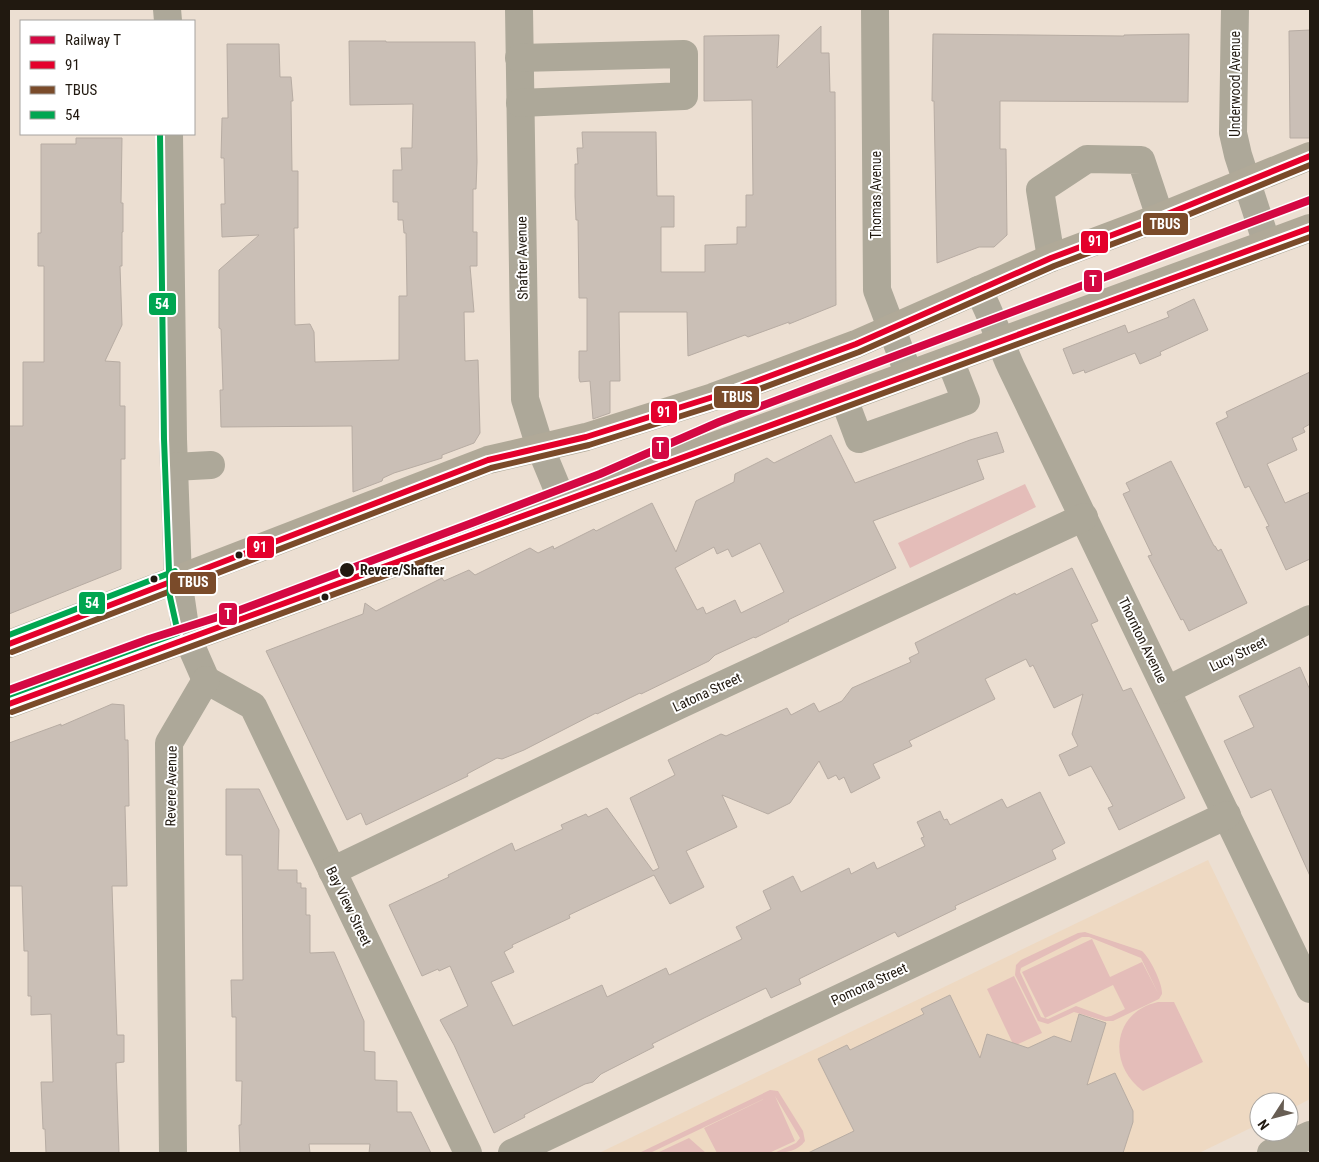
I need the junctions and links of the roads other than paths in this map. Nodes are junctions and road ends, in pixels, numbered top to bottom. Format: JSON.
{"nodes":[{"id":1,"x":518,"y":9,"type":"edge"},
{"id":2,"x":875,"y":9,"type":"edge"},
{"id":3,"x":1235,"y":9,"type":"edge"},
{"id":4,"x":519,"y":58,"type":"junction"},
{"id":5,"x":520,"y":103,"type":"junction"},
{"id":6,"x":169,"y":135,"type":"edge"},
{"id":7,"x":1310,"y":156,"type":"edge"},
{"id":8,"x":1246,"y":181,"type":"junction"},
{"id":9,"x":1160,"y":217,"type":"junction"},
{"id":10,"x":1310,"y":228,"type":"edge"},
{"id":11,"x":1267,"y":244,"type":"junction"},
{"id":12,"x":1051,"y":258,"type":"junction"},
{"id":13,"x":978,"y":290,"type":"junction"},
{"id":14,"x":890,"y":328,"type":"junction"},
{"id":15,"x":999,"y":341,"type":"junction"},
{"id":16,"x":950,"y":360,"type":"junction"},
{"id":17,"x":909,"y":375,"type":"junction"},
{"id":18,"x":844,"y":399,"type":"junction"},
{"id":19,"x":540,"y":447,"type":"junction"},
{"id":20,"x":211,"y":465,"type":"dead end"},
{"id":21,"x":174,"y":467,"type":"junction"},
{"id":22,"x":562,"y":500,"type":"junction"},
{"id":23,"x":1084,"y":517,"type":"junction"},
{"id":24,"x":178,"y":579,"type":"junction"},
{"id":25,"x":1310,"y":619,"type":"edge"},
{"id":26,"x":188,"y":639,"type":"junction"},
{"id":27,"x":9,"y":644,"type":"edge"},
{"id":28,"x":206,"y":680,"type":"junction"},
{"id":29,"x":1167,"y":690,"type":"junction"},
{"id":30,"x":9,"y":704,"type":"edge"},
{"id":31,"x":1227,"y":815,"type":"junction"},
{"id":32,"x":332,"y":871,"type":"junction"},
{"id":33,"x":1310,"y":988,"type":"edge"},
{"id":34,"x":1310,"y":1134,"type":"edge"},
{"id":35,"x":173,"y":1153,"type":"edge"},
{"id":36,"x":468,"y":1153,"type":"edge"},
{"id":37,"x":512,"y":1153,"type":"edge"},
{"id":38,"x":1271,"y":1153,"type":"edge"}],
"edges":[{"from":1,"to":4,"type":"street","name":"Shafter Avenue"},
{"from":2,"to":14,"type":"street","name":"Thomas Avenue"},
{"from":3,"to":8,"type":"street","name":"Underwood Avenue"},
{"from":4,"to":5,"type":"street","name":"Shafter Avenue"},
{"from":4,"to":5,"type":"street"},
{"from":5,"to":19,"type":"street","name":"Shafter Avenue"},
{"from":6,"to":21,"type":"street"},
{"from":7,"to":8,"type":"main road"},
{"from":8,"to":9,"type":"main road"},
{"from":8,"to":11,"type":"street","name":"Underwood Avenue"},
{"from":9,"to":12,"type":"main road"},
{"from":9,"to":12,"type":"street"},
{"from":10,"to":11,"type":"main road"},
{"from":11,"to":15,"type":"main road"},
{"from":12,"to":13,"type":"main road"},
{"from":13,"to":14,"type":"main road"},
{"from":13,"to":15,"type":"street","name":"Thornton Avenue"},
{"from":14,"to":17,"type":"street","name":"Thomas Avenue"},
{"from":14,"to":19,"type":"main road"},
{"from":15,"to":16,"type":"main road"},
{"from":15,"to":23,"type":"street","name":"Thornton Avenue"},
{"from":16,"to":17,"type":"main road"},
{"from":16,"to":18,"type":"street"},
{"from":17,"to":18,"type":"main road"},
{"from":18,"to":22,"type":"main road"},
{"from":19,"to":22,"type":"street","name":"Shafter Avenue"},
{"from":19,"to":24,"type":"main road"},
{"from":20,"to":21,"type":"street"},
{"from":21,"to":24,"type":"street"},
{"from":22,"to":26,"type":"main road"},
{"from":23,"to":29,"type":"street","name":"Thornton Avenue"},
{"from":23,"to":32,"type":"street","name":"Latona Street"},
{"from":24,"to":26,"type":"street"},
{"from":24,"to":27,"type":"main road"},
{"from":25,"to":29,"type":"street","name":"Lucy Street"},
{"from":26,"to":28,"type":"street"},
{"from":26,"to":30,"type":"main road"},
{"from":28,"to":32,"type":"street","name":"Bay View Street"},
{"from":28,"to":35,"type":"street","name":"Revere Avenue"},
{"from":29,"to":31,"type":"street","name":"Thornton Avenue"},
{"from":31,"to":33,"type":"street","name":"Thornton Avenue"},
{"from":31,"to":37,"type":"street","name":"Pomona Street"},
{"from":32,"to":36,"type":"street","name":"Bay View Street"},
{"from":34,"to":38,"type":"street"}]}
